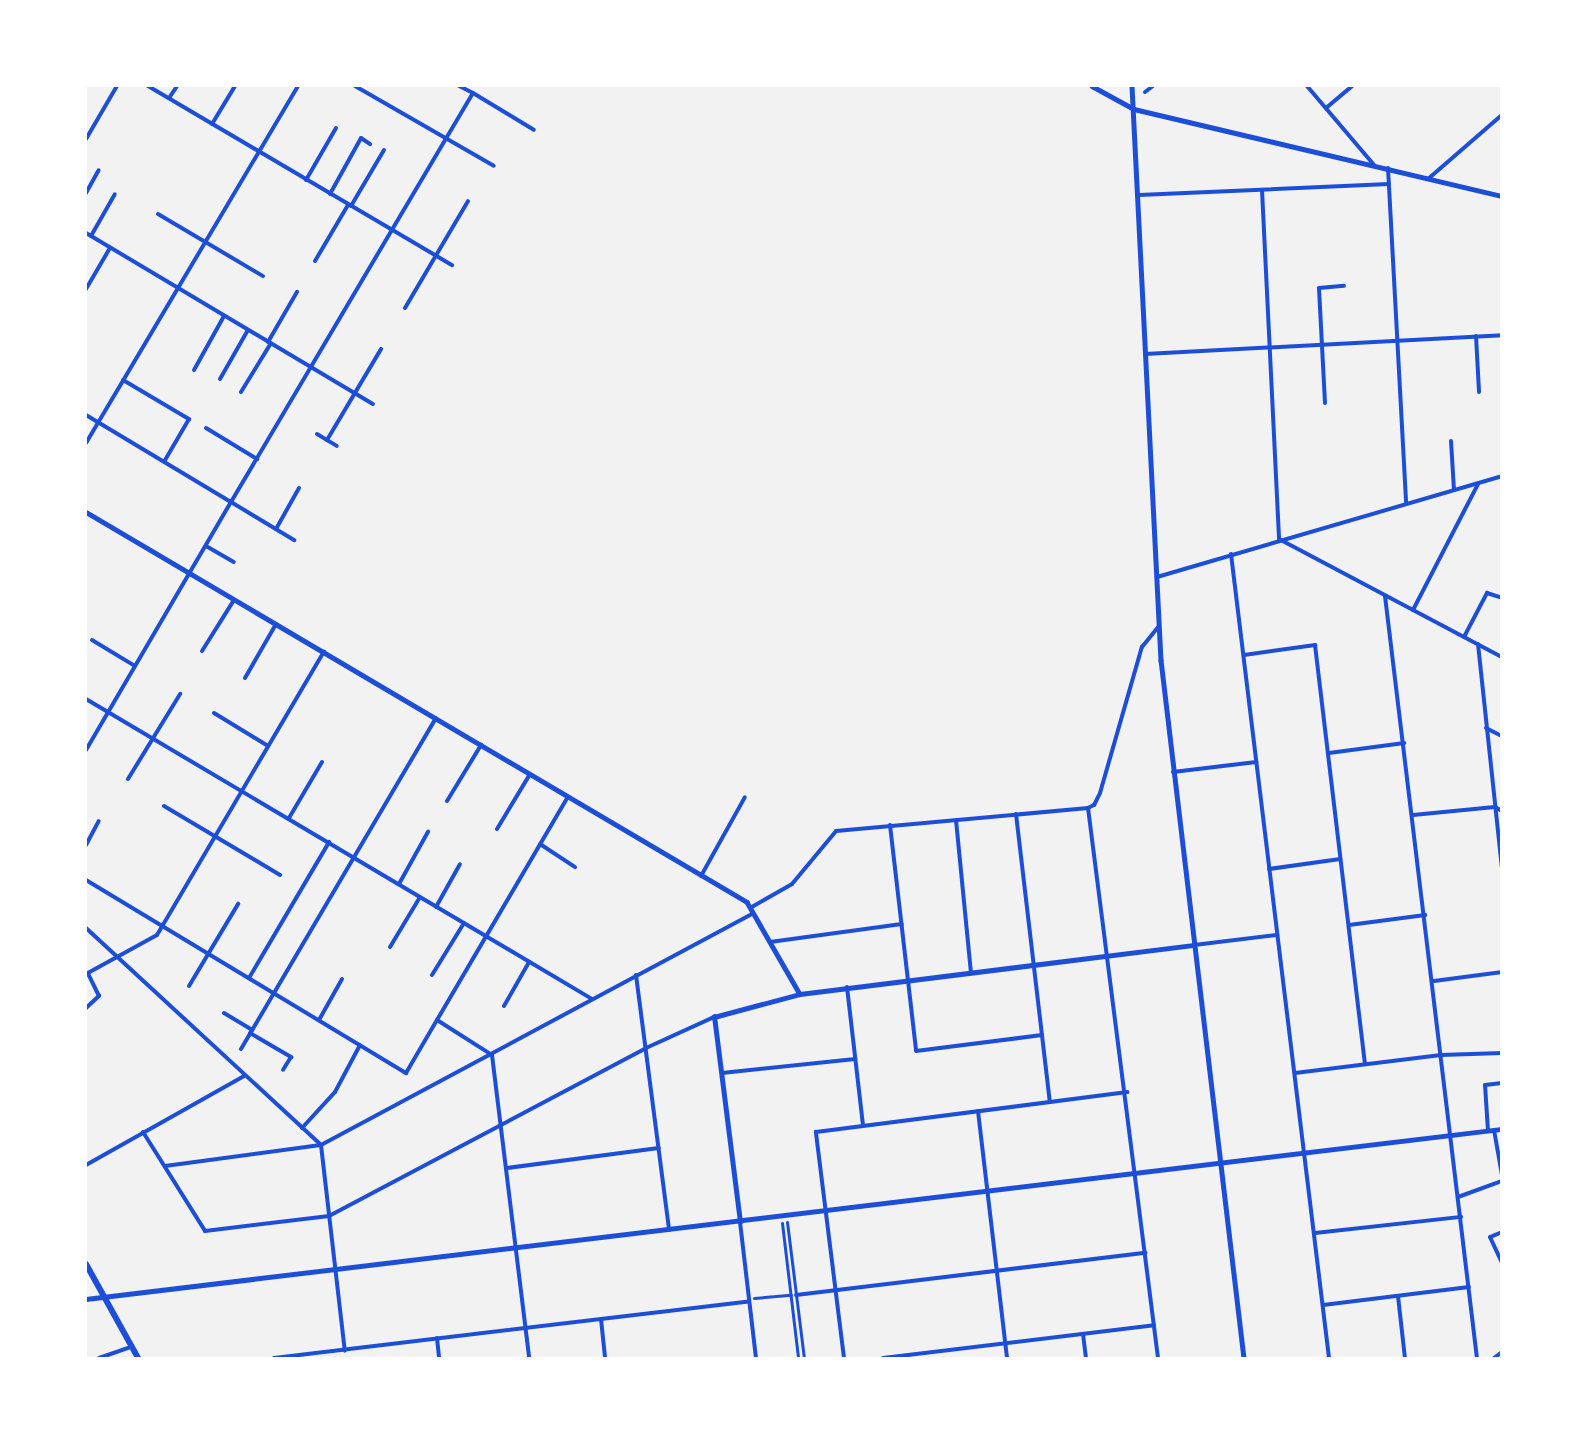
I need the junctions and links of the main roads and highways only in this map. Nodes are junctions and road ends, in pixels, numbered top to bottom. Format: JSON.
{"nodes":[{"id":1,"x":86,"y":1264,"type":"edge"},
{"id":2,"x":138,"y":1359,"type":"edge"}],
"edges":[{"from":1,"to":2,"type":"main road"}]}
